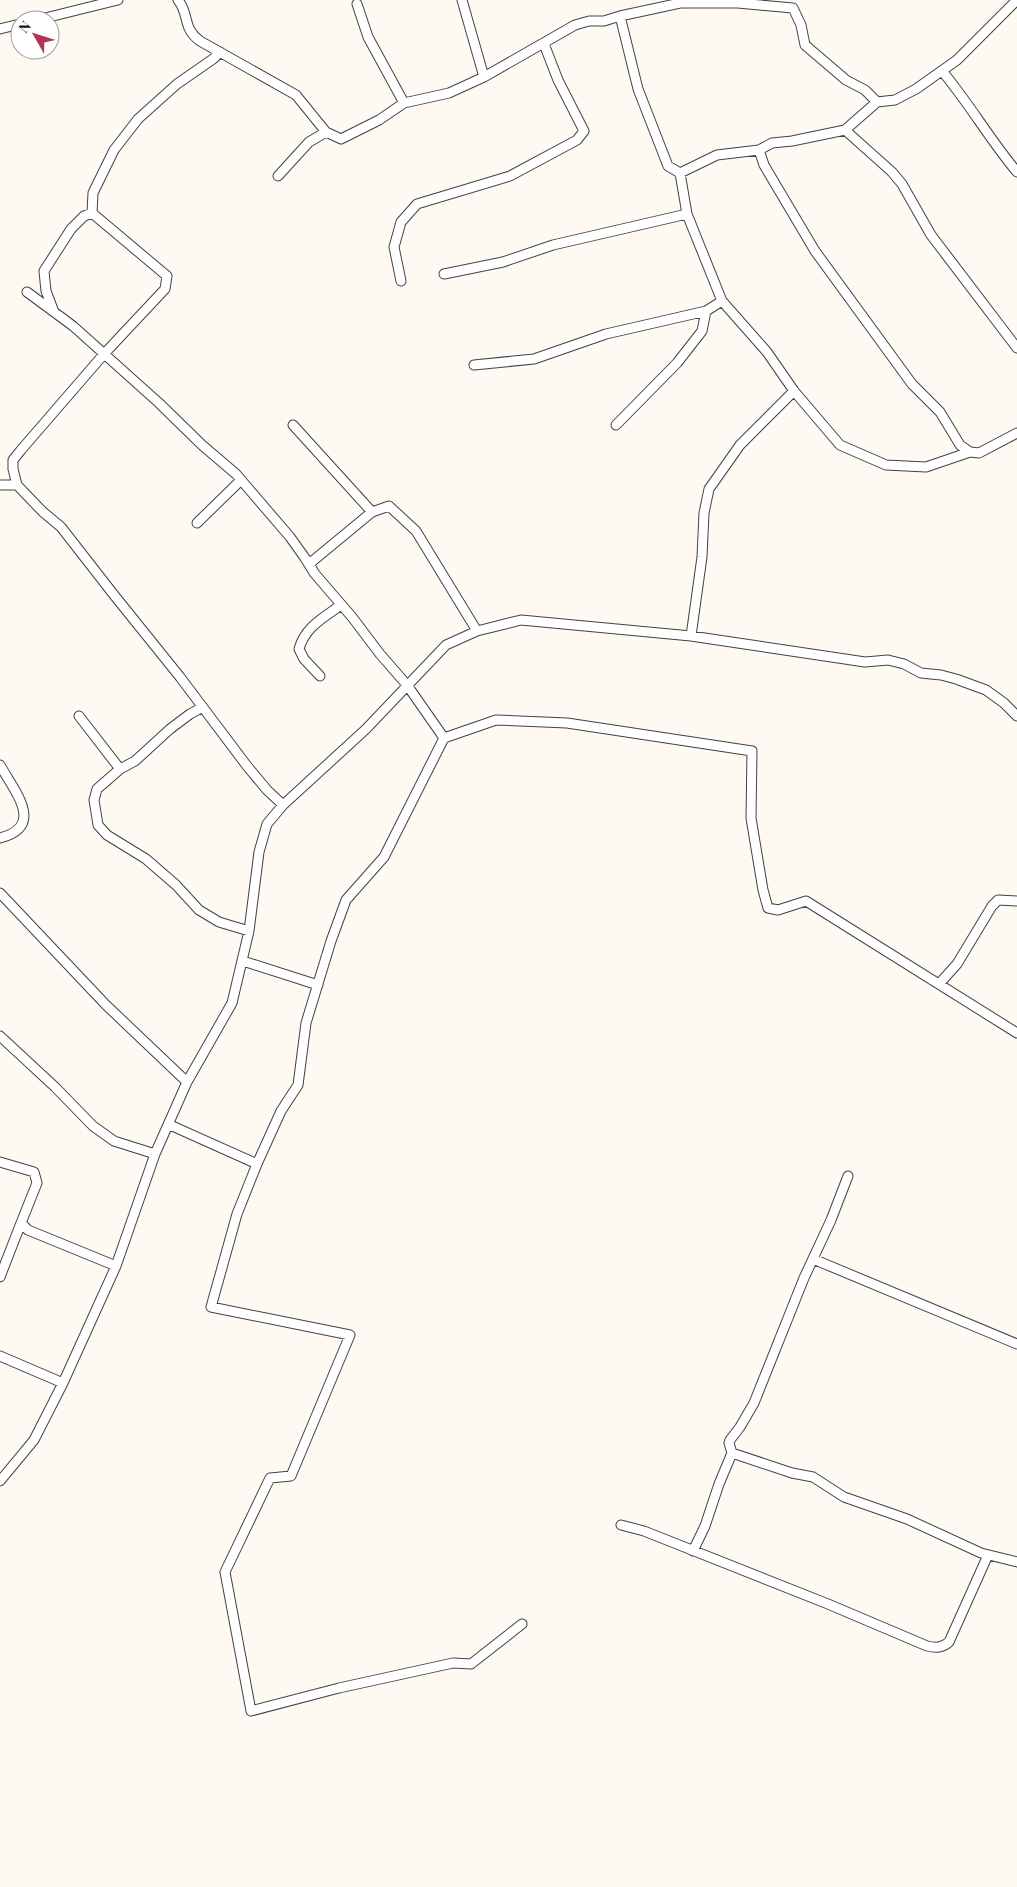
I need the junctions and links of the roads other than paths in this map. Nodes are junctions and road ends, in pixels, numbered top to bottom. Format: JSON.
{"nodes":[{"id":1,"x":118,"y":0,"type":"edge"},
{"id":2,"x":178,"y":0,"type":"edge"},
{"id":3,"x":462,"y":0,"type":"edge"},
{"id":4,"x":1017,"y":0,"type":"edge"},
{"id":5,"x":357,"y":4,"type":"dead end"},
{"id":6,"x":60,"y":14,"type":"edge"},
{"id":7,"x":620,"y":16,"type":"junction"},
{"id":8,"x":544,"y":44,"type":"junction"},
{"id":9,"x":220,"y":52,"type":"junction"},
{"id":10,"x":942,"y":71,"type":"junction"},
{"id":11,"x":484,"y":77,"type":"junction"},
{"id":12,"x":878,"y":102,"type":"junction"},
{"id":13,"x":404,"y":103,"type":"junction"},
{"id":14,"x":845,"y":130,"type":"junction"},
{"id":15,"x":326,"y":132,"type":"junction"},
{"id":16,"x":759,"y":150,"type":"junction"},
{"id":17,"x":1017,"y":172,"type":"edge"},
{"id":18,"x":680,"y":173,"type":"junction"},
{"id":19,"x":278,"y":176,"type":"dead end"},
{"id":20,"x":92,"y":214,"type":"junction"},
{"id":21,"x":686,"y":214,"type":"junction"},
{"id":22,"x":444,"y":274,"type":"dead end"},
{"id":23,"x":401,"y":281,"type":"dead end"},
{"id":24,"x":27,"y":292,"type":"dead end"},
{"id":25,"x":722,"y":301,"type":"junction"},
{"id":26,"x":706,"y":311,"type":"junction"},
{"id":27,"x":54,"y":312,"type":"junction"},
{"id":28,"x":1017,"y":348,"type":"edge"},
{"id":29,"x":104,"y":354,"type":"junction"},
{"id":30,"x":474,"y":365,"type":"dead end"},
{"id":31,"x":794,"y":392,"type":"junction"},
{"id":32,"x":293,"y":425,"type":"dead end"},
{"id":33,"x":616,"y":425,"type":"dead end"},
{"id":34,"x":1017,"y":433,"type":"edge"},
{"id":35,"x":970,"y":452,"type":"junction"},
{"id":36,"x":241,"y":480,"type":"junction"},
{"id":37,"x":0,"y":485,"type":"edge"},
{"id":38,"x":17,"y":485,"type":"junction"},
{"id":39,"x":372,"y":512,"type":"junction"},
{"id":40,"x":197,"y":523,"type":"dead end"},
{"id":41,"x":309,"y":564,"type":"junction"},
{"id":42,"x":341,"y":605,"type":"junction"},
{"id":43,"x":477,"y":631,"type":"junction"},
{"id":44,"x":691,"y":636,"type":"junction"},
{"id":45,"x":320,"y":676,"type":"dead end"},
{"id":46,"x":407,"y":685,"type":"junction"},
{"id":47,"x":203,"y":707,"type":"junction"},
{"id":48,"x":78,"y":716,"type":"dead end"},
{"id":49,"x":1017,"y":716,"type":"edge"},
{"id":50,"x":444,"y":738,"type":"junction"},
{"id":51,"x":0,"y":765,"type":"edge"},
{"id":52,"x":120,"y":769,"type":"junction"},
{"id":53,"x":283,"y":805,"type":"junction"},
{"id":54,"x":0,"y":838,"type":"edge"},
{"id":55,"x":0,"y":893,"type":"edge"},
{"id":56,"x":1017,"y":901,"type":"edge"},
{"id":57,"x":249,"y":931,"type":"junction"},
{"id":58,"x":243,"y":961,"type":"junction"},
{"id":59,"x":940,"y":984,"type":"junction"},
{"id":60,"x":318,"y":985,"type":"junction"},
{"id":61,"x":1017,"y":1033,"type":"edge"},
{"id":62,"x":0,"y":1036,"type":"edge"},
{"id":63,"x":187,"y":1082,"type":"junction"},
{"id":64,"x":170,"y":1125,"type":"junction"},
{"id":65,"x":155,"y":1154,"type":"junction"},
{"id":66,"x":0,"y":1162,"type":"edge"},
{"id":67,"x":257,"y":1164,"type":"junction"},
{"id":68,"x":848,"y":1176,"type":"dead end"},
{"id":69,"x":21,"y":1223,"type":"junction"},
{"id":70,"x":813,"y":1259,"type":"junction"},
{"id":71,"x":116,"y":1266,"type":"junction"},
{"id":72,"x":0,"y":1277,"type":"edge"},
{"id":73,"x":1017,"y":1344,"type":"edge"},
{"id":74,"x":0,"y":1356,"type":"edge"},
{"id":75,"x":63,"y":1383,"type":"junction"},
{"id":76,"x":732,"y":1453,"type":"junction"},
{"id":77,"x":0,"y":1481,"type":"edge"},
{"id":78,"x":621,"y":1525,"type":"dead end"},
{"id":79,"x":693,"y":1551,"type":"junction"},
{"id":80,"x":988,"y":1555,"type":"junction"},
{"id":81,"x":1017,"y":1562,"type":"edge"},
{"id":82,"x":522,"y":1624,"type":"dead end"}],
"edges":[{"from":1,"to":6,"type":"street"},
{"from":2,"to":9,"type":"street"},
{"from":3,"to":11,"type":"street"},
{"from":4,"to":10,"type":"street"},
{"from":5,"to":13,"type":"street"},
{"from":7,"to":8,"type":"street"},
{"from":7,"to":12,"type":"street"},
{"from":7,"to":18,"type":"street"},
{"from":8,"to":11,"type":"street"},
{"from":8,"to":23,"type":"street"},
{"from":9,"to":15,"type":"street"},
{"from":9,"to":20,"type":"street"},
{"from":10,"to":12,"type":"street"},
{"from":10,"to":17,"type":"street"},
{"from":11,"to":13,"type":"street"},
{"from":12,"to":14,"type":"street"},
{"from":13,"to":15,"type":"street"},
{"from":14,"to":16,"type":"street"},
{"from":14,"to":28,"type":"street"},
{"from":15,"to":19,"type":"street"},
{"from":16,"to":18,"type":"street"},
{"from":16,"to":35,"type":"street"},
{"from":18,"to":21,"type":"street"},
{"from":20,"to":27,"type":"street"},
{"from":20,"to":29,"type":"street"},
{"from":21,"to":22,"type":"street"},
{"from":21,"to":25,"type":"street"},
{"from":24,"to":27,"type":"street"},
{"from":25,"to":26,"type":"street"},
{"from":25,"to":31,"type":"street"},
{"from":26,"to":30,"type":"street"},
{"from":26,"to":33,"type":"street"},
{"from":27,"to":29,"type":"street"},
{"from":29,"to":36,"type":"street"},
{"from":29,"to":38,"type":"street"},
{"from":31,"to":35,"type":"street"},
{"from":31,"to":44,"type":"street"},
{"from":32,"to":39,"type":"street"},
{"from":34,"to":35,"type":"street"},
{"from":36,"to":40,"type":"street"},
{"from":36,"to":41,"type":"street"},
{"from":37,"to":38,"type":"street"},
{"from":38,"to":47,"type":"street"},
{"from":39,"to":41,"type":"street"},
{"from":39,"to":43,"type":"street"},
{"from":41,"to":42,"type":"street"},
{"from":42,"to":45,"type":"street"},
{"from":42,"to":46,"type":"street"},
{"from":43,"to":44,"type":"street"},
{"from":43,"to":46,"type":"street"},
{"from":44,"to":49,"type":"street"},
{"from":46,"to":50,"type":"street"},
{"from":46,"to":53,"type":"street"},
{"from":47,"to":52,"type":"street"},
{"from":47,"to":53,"type":"street"},
{"from":48,"to":52,"type":"street"},
{"from":50,"to":59,"type":"street"},
{"from":50,"to":60,"type":"street"},
{"from":51,"to":54,"type":"street"},
{"from":52,"to":57,"type":"street"},
{"from":53,"to":57,"type":"street"},
{"from":55,"to":63,"type":"street"},
{"from":56,"to":59,"type":"street"},
{"from":57,"to":58,"type":"street"},
{"from":58,"to":60,"type":"street"},
{"from":58,"to":63,"type":"street"},
{"from":59,"to":61,"type":"street"},
{"from":60,"to":67,"type":"street"},
{"from":62,"to":65,"type":"street"},
{"from":63,"to":64,"type":"street"},
{"from":64,"to":65,"type":"street"},
{"from":64,"to":67,"type":"street"},
{"from":65,"to":71,"type":"street"},
{"from":66,"to":69,"type":"street"},
{"from":67,"to":82,"type":"street"},
{"from":68,"to":70,"type":"street"},
{"from":69,"to":71,"type":"street"},
{"from":69,"to":72,"type":"street"},
{"from":70,"to":73,"type":"street"},
{"from":70,"to":76,"type":"street"},
{"from":71,"to":75,"type":"street"},
{"from":74,"to":75,"type":"street"},
{"from":75,"to":77,"type":"street"},
{"from":76,"to":79,"type":"street"},
{"from":76,"to":80,"type":"street"},
{"from":78,"to":79,"type":"street"},
{"from":79,"to":80,"type":"street"},
{"from":80,"to":81,"type":"street"}]}
